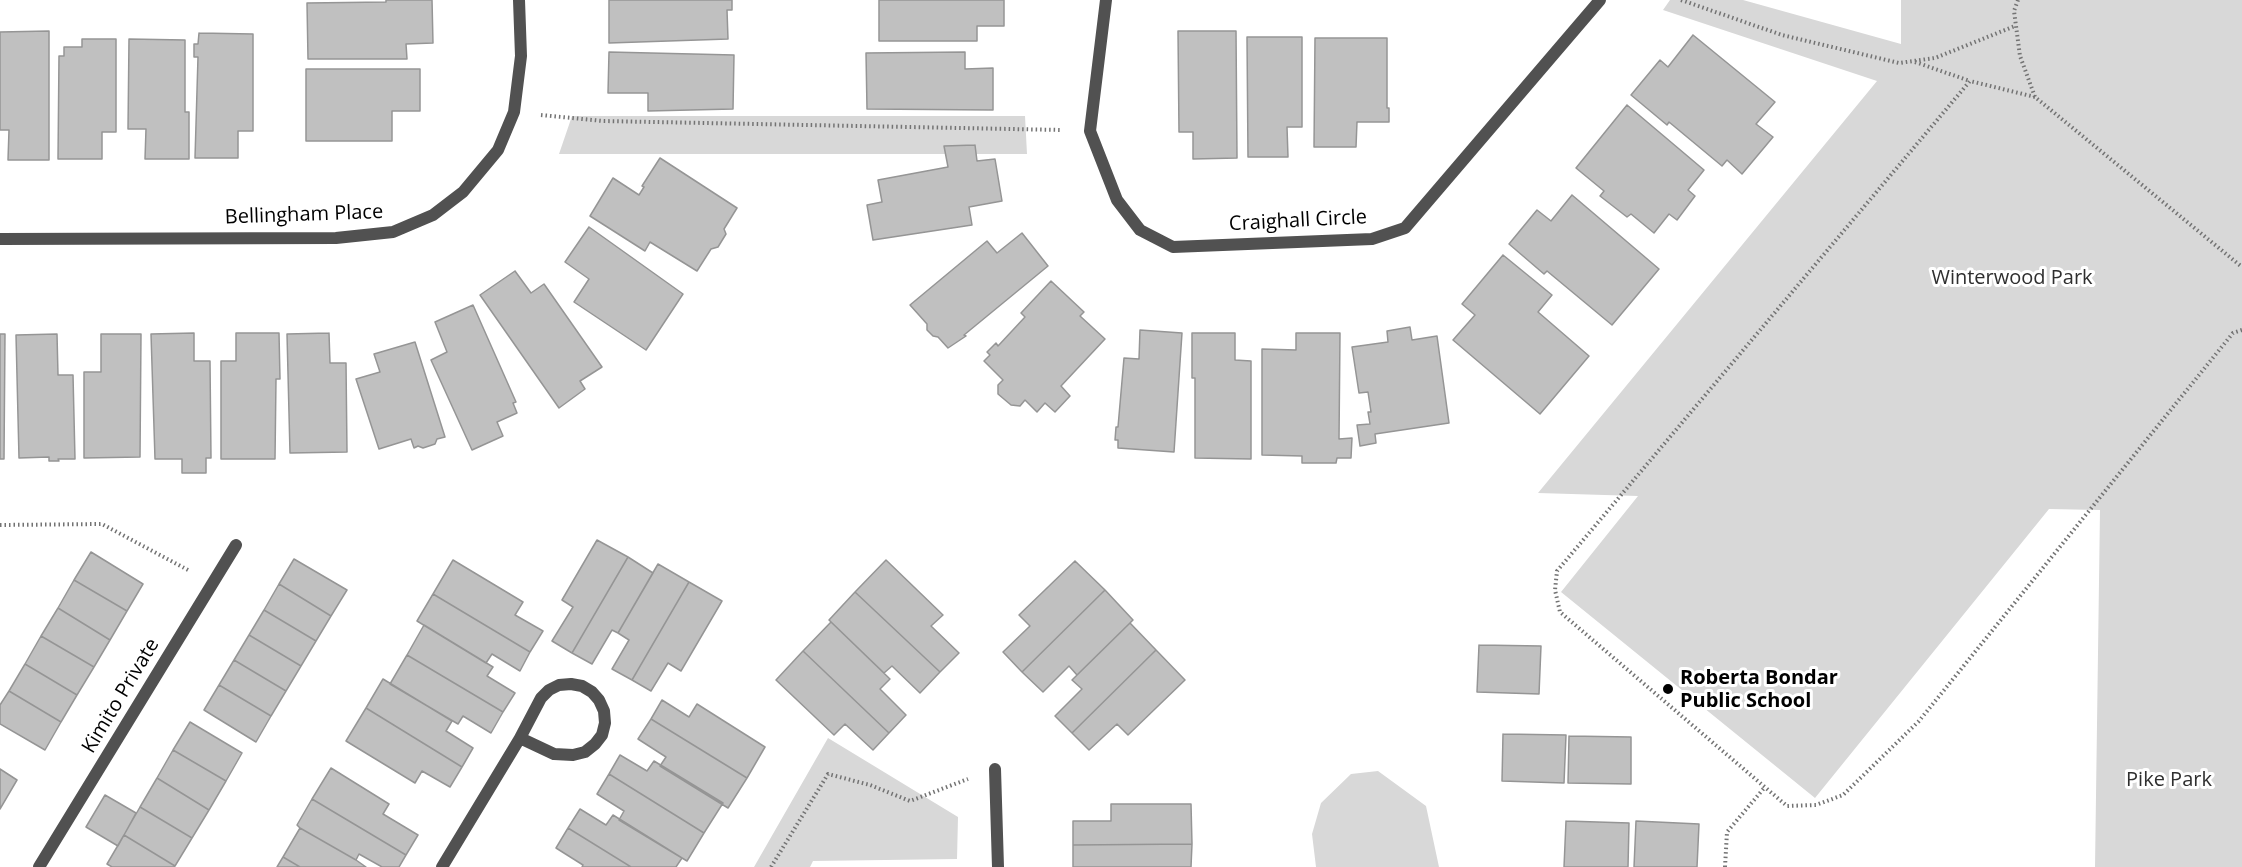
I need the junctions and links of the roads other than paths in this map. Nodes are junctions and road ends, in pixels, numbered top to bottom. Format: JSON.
{"nodes":[{"id":1,"x":519,"y":0,"type":"edge"},
{"id":2,"x":1106,"y":0,"type":"edge"},
{"id":3,"x":1600,"y":0,"type":"edge"},
{"id":4,"x":0,"y":239,"type":"edge"},
{"id":5,"x":237,"y":545,"type":"dead end"},
{"id":6,"x":520,"y":738,"type":"junction"},
{"id":7,"x":995,"y":770,"type":"road end"},
{"id":8,"x":39,"y":867,"type":"edge"},
{"id":9,"x":442,"y":867,"type":"edge"},
{"id":10,"x":998,"y":867,"type":"edge"}],
"edges":[{"from":1,"to":4,"type":"street","name":"Bellingham Place"},
{"from":2,"to":3,"type":"street","name":"Craighall Circle"},
{"from":5,"to":8,"type":"street","name":"Kimito Private"},
{"from":6,"to":6,"type":"street"},
{"from":6,"to":9,"type":"street"},
{"from":7,"to":10,"type":"street"}]}
